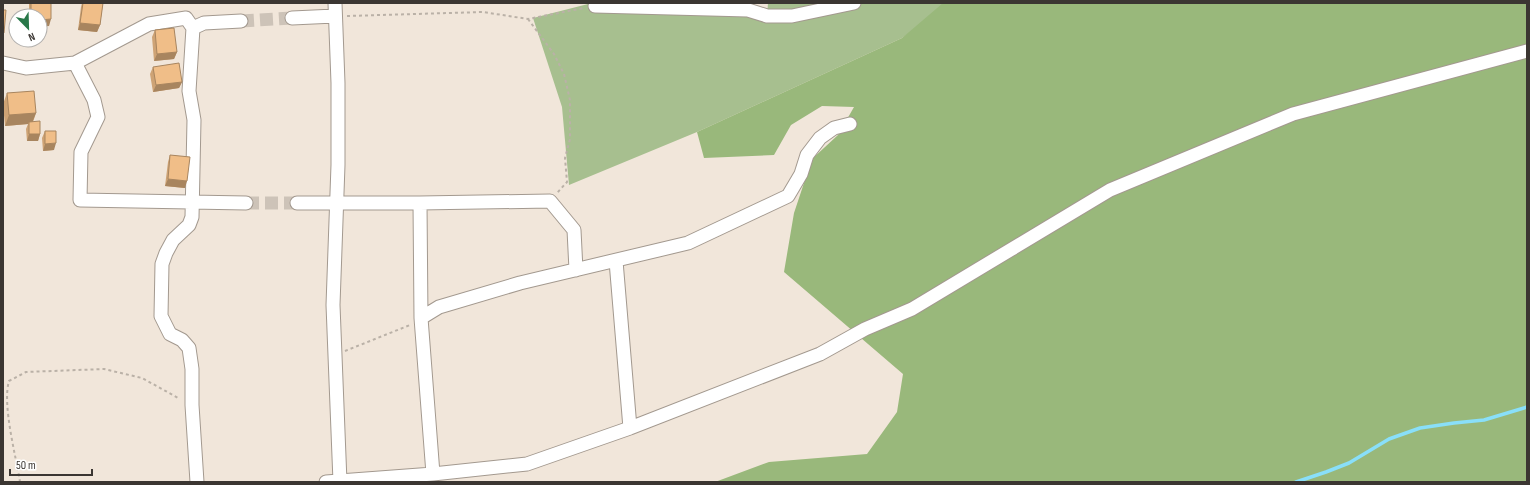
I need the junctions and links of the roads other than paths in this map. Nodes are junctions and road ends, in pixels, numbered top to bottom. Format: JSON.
{"nodes":[{"id":1,"x":335,"y":3,"type":"edge"},
{"id":2,"x":854,"y":3,"type":"edge"},
{"id":3,"x":596,"y":6,"type":"road end"},
{"id":4,"x":335,"y":16,"type":"junction"},
{"id":5,"x":292,"y":18,"type":"tunnel mouth"},
{"id":6,"x":242,"y":21,"type":"tunnel mouth"},
{"id":7,"x":193,"y":28,"type":"junction"},
{"id":8,"x":1527,"y":50,"type":"edge"},
{"id":9,"x":3,"y":63,"type":"edge"},
{"id":10,"x":75,"y":63,"type":"junction"},
{"id":11,"x":850,"y":124,"type":"dead end"},
{"id":12,"x":193,"y":202,"type":"junction"},
{"id":13,"x":246,"y":203,"type":"tunnel mouth"},
{"id":14,"x":297,"y":203,"type":"tunnel mouth"},
{"id":15,"x":337,"y":203,"type":"junction"},
{"id":16,"x":420,"y":204,"type":"junction"},
{"id":17,"x":616,"y":261,"type":"junction"},
{"id":18,"x":576,"y":270,"type":"junction"},
{"id":19,"x":421,"y":318,"type":"junction"},
{"id":20,"x":630,"y":428,"type":"junction"},
{"id":21,"x":433,"y":474,"type":"junction"},
{"id":22,"x":197,"y":482,"type":"edge"},
{"id":23,"x":326,"y":482,"type":"edge"},
{"id":24,"x":340,"y":482,"type":"edge"}],
"edges":[{"from":1,"to":4,"type":"street"},
{"from":2,"to":3,"type":"street"},
{"from":4,"to":5,"type":"street"},
{"from":4,"to":15,"type":"street"},
{"from":6,"to":7,"type":"street"},
{"from":7,"to":10,"type":"street"},
{"from":7,"to":12,"type":"street"},
{"from":8,"to":20,"type":"street"},
{"from":9,"to":10,"type":"street"},
{"from":10,"to":12,"type":"street"},
{"from":11,"to":17,"type":"street"},
{"from":12,"to":13,"type":"street"},
{"from":12,"to":22,"type":"street"},
{"from":14,"to":15,"type":"street"},
{"from":15,"to":16,"type":"street"},
{"from":15,"to":24,"type":"street"},
{"from":16,"to":18,"type":"street"},
{"from":16,"to":19,"type":"street"},
{"from":17,"to":18,"type":"street"},
{"from":17,"to":20,"type":"street"},
{"from":18,"to":19,"type":"street"},
{"from":19,"to":21,"type":"street"},
{"from":20,"to":21,"type":"street"},
{"from":21,"to":24,"type":"street"},
{"from":23,"to":24,"type":"street"}]}
